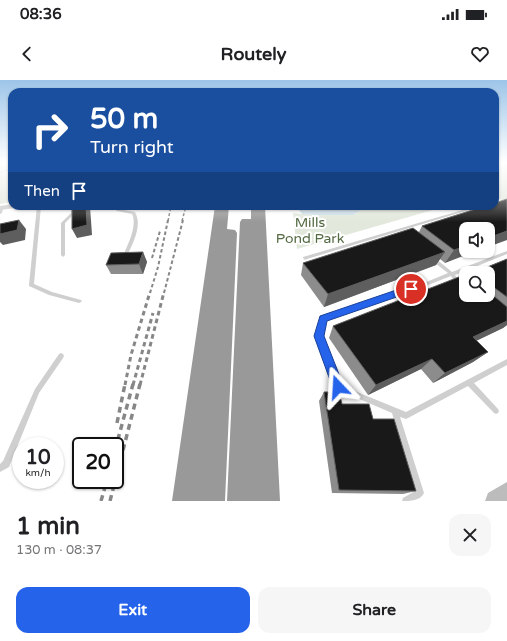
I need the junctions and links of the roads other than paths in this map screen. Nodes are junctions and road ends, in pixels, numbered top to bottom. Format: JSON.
{"nodes":[{"id":1,"x":39,"y":210,"type":"edge"},
{"id":2,"x":72,"y":210,"type":"edge"},
{"id":3,"x":118,"y":210,"type":"edge"},
{"id":4,"x":222,"y":210,"type":"edge"},
{"id":5,"x":232,"y":210,"type":"edge"},
{"id":6,"x":247,"y":210,"type":"edge"},
{"id":7,"x":258,"y":210,"type":"edge"},
{"id":8,"x":466,"y":210,"type":"edge"},
{"id":9,"x":398,"y":230,"type":"junction"},
{"id":10,"x":404,"y":235,"type":"edge"},
{"id":11,"x":507,"y":252,"type":"edge"},
{"id":12,"x":428,"y":254,"type":"edge"},
{"id":13,"x":63,"y":255,"type":"dead end"},
{"id":14,"x":305,"y":258,"type":"dead end"},
{"id":15,"x":123,"y":259,"type":"edge"},
{"id":16,"x":452,"y":274,"type":"junction"},
{"id":17,"x":459,"y":285,"type":"edge"},
{"id":18,"x":79,"y":301,"type":"dead end"},
{"id":19,"x":61,"y":356,"type":"dead end"},
{"id":20,"x":507,"y":362,"type":"edge"},
{"id":21,"x":469,"y":383,"type":"junction"},
{"id":22,"x":496,"y":411,"type":"dead end"},
{"id":23,"x":395,"y":412,"type":"junction"},
{"id":24,"x":0,"y":468,"type":"edge"},
{"id":25,"x":507,"y":493,"type":"edge"},
{"id":26,"x":187,"y":501,"type":"edge"},
{"id":27,"x":210,"y":501,"type":"edge"},
{"id":28,"x":242,"y":501,"type":"edge"},
{"id":29,"x":265,"y":501,"type":"edge"},
{"id":30,"x":406,"y":501,"type":"edge"},
{"id":31,"x":496,"y":501,"type":"edge"}],
"edges":[{"from":1,"to":18,"type":"lane"},
{"from":2,"to":13,"type":"lane"},
{"from":3,"to":15,"type":"lane"},
{"from":4,"to":26,"type":"highway"},
{"from":5,"to":27,"type":"highway"},
{"from":6,"to":28,"type":"highway"},
{"from":7,"to":29,"type":"highway"},
{"from":8,"to":9,"type":"lane"},
{"from":9,"to":10,"type":"lane"},
{"from":9,"to":14,"type":"lane"},
{"from":11,"to":16,"type":"lane"},
{"from":12,"to":16,"type":"lane"},
{"from":16,"to":17,"type":"lane"},
{"from":16,"to":23,"type":"lane"},
{"from":19,"to":24,"type":"lane"},
{"from":20,"to":21,"type":"lane"},
{"from":21,"to":22,"type":"lane"},
{"from":21,"to":23,"type":"lane"},
{"from":23,"to":30,"type":"lane"},
{"from":25,"to":31,"type":"street"}]}
